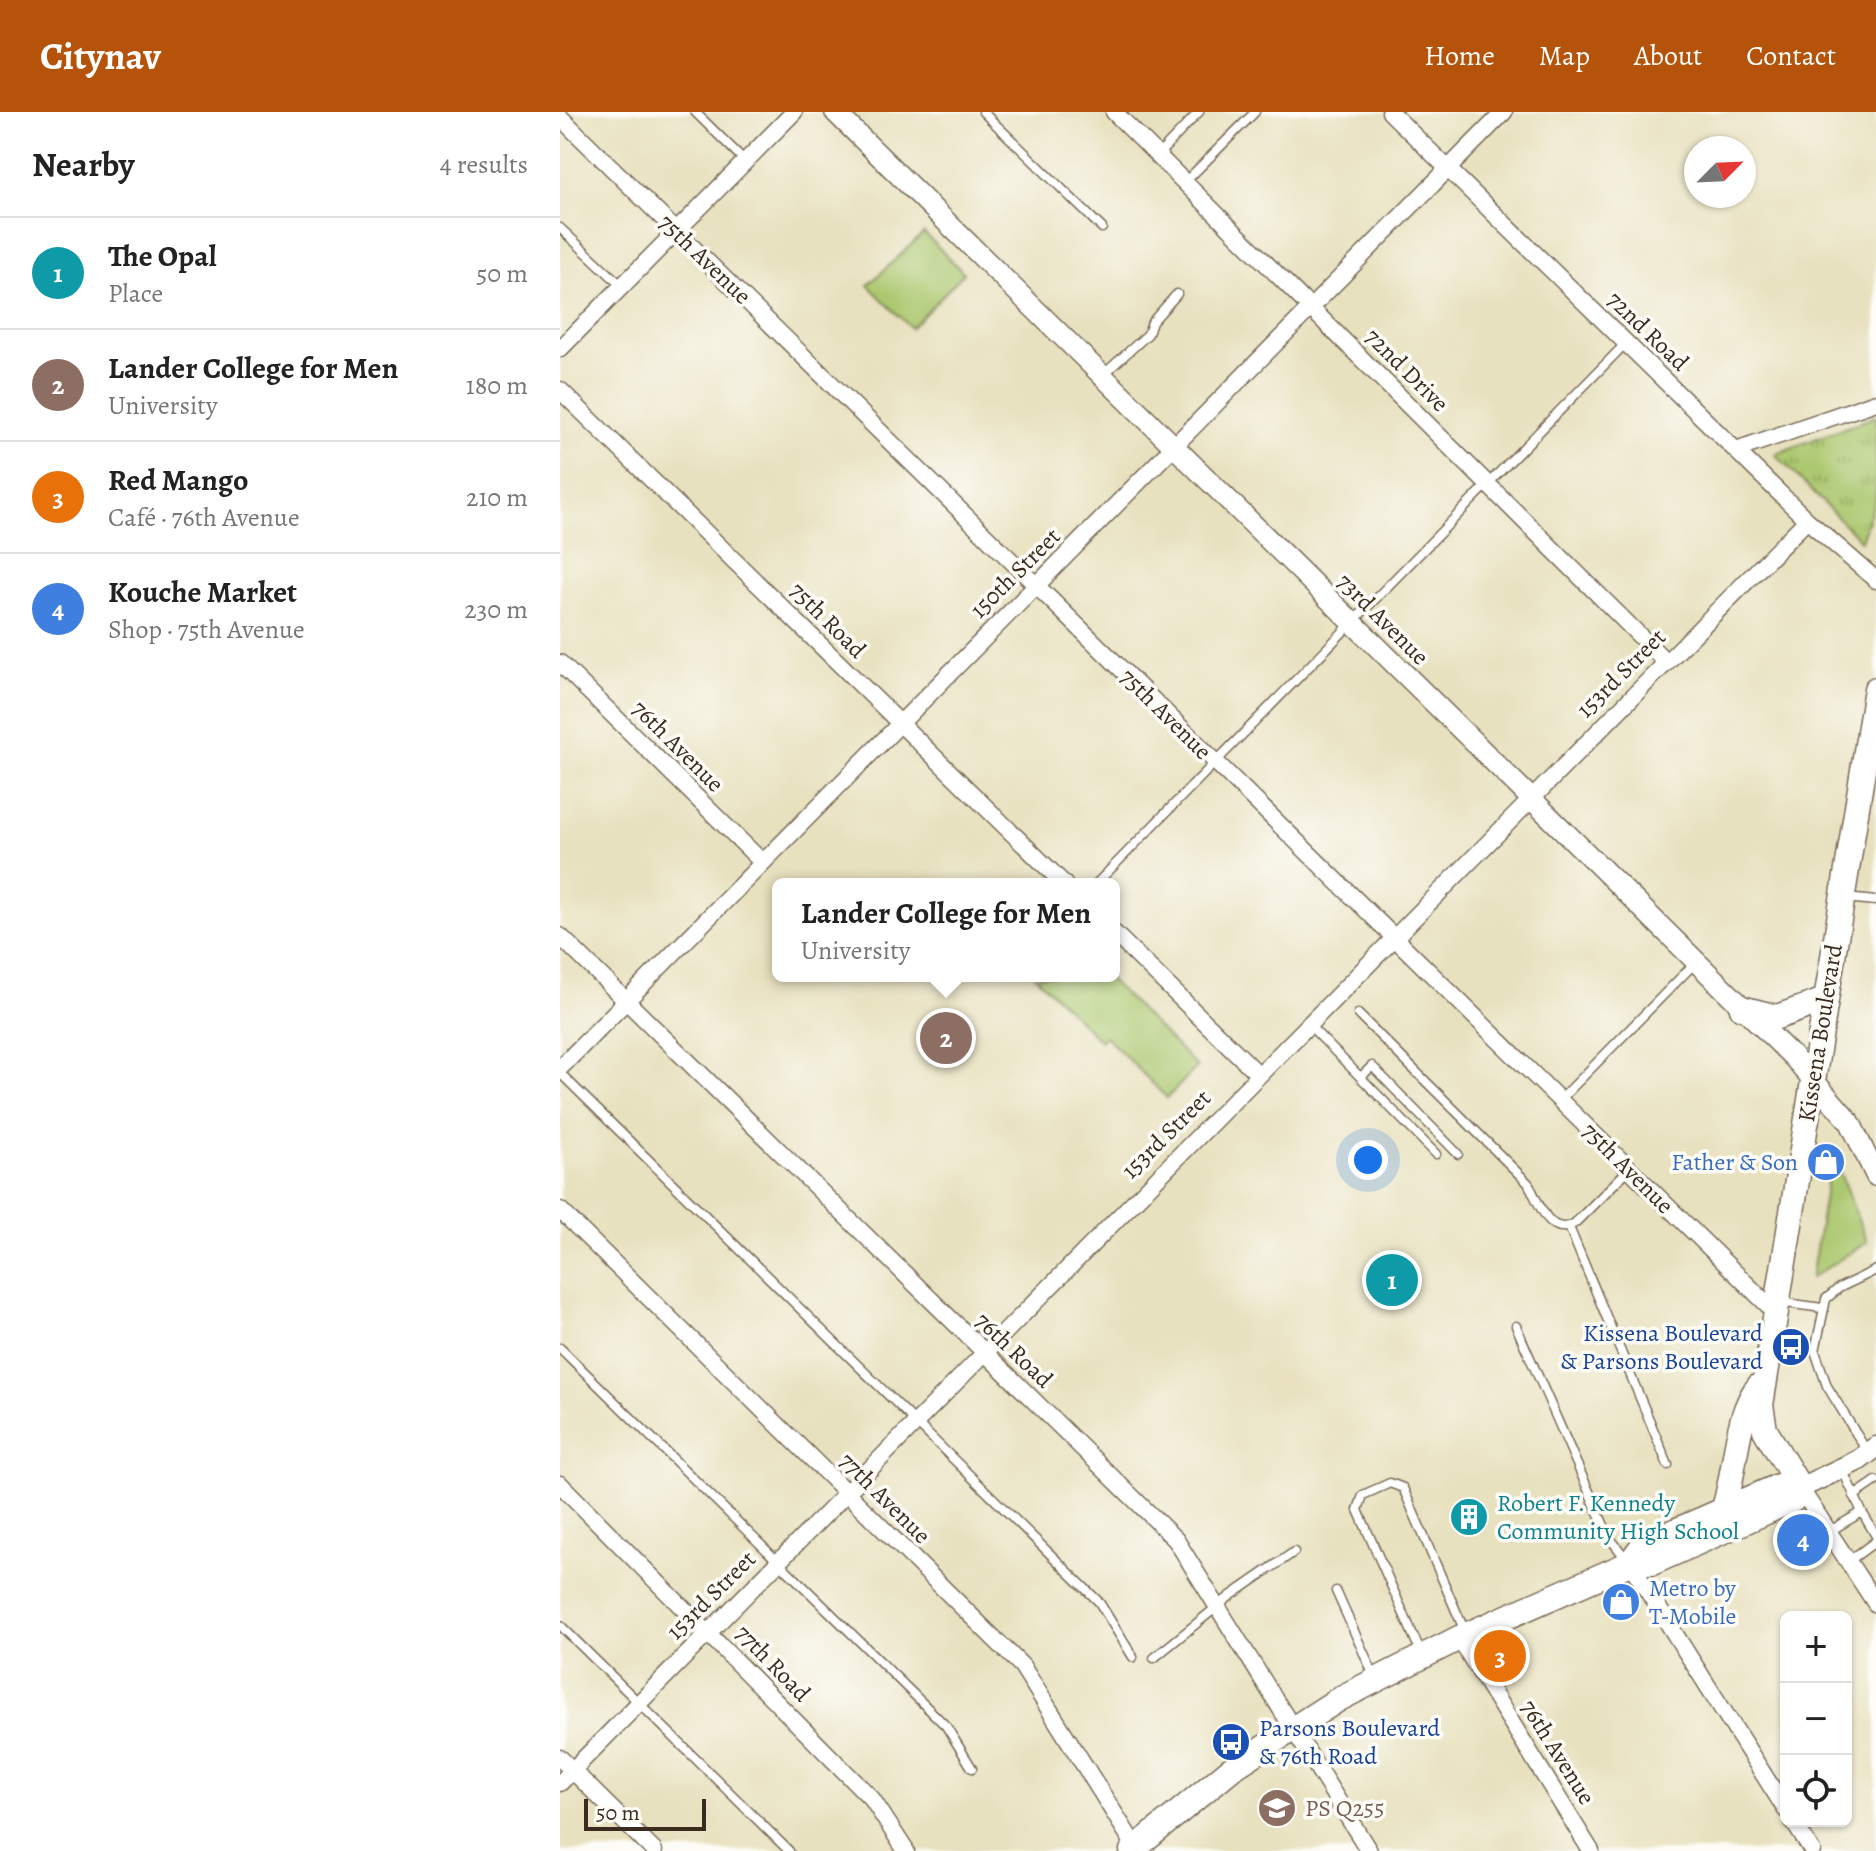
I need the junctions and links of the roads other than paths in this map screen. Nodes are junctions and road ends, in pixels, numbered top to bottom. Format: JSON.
{"nodes":[{"id":1,"x":695,"y":112,"type":"edge"},
{"id":2,"x":794,"y":112,"type":"edge"},
{"id":3,"x":835,"y":112,"type":"edge"},
{"id":4,"x":983,"y":112,"type":"edge"},
{"id":5,"x":1114,"y":112,"type":"edge"},
{"id":6,"x":1199,"y":112,"type":"edge"},
{"id":7,"x":1255,"y":112,"type":"edge"},
{"id":8,"x":1390,"y":112,"type":"edge"},
{"id":9,"x":1504,"y":112,"type":"edge"},
{"id":10,"x":560,"y":117,"type":"edge"},
{"id":11,"x":1157,"y":155,"type":"junction"},
{"id":12,"x":745,"y":161,"type":"junction"},
{"id":13,"x":1448,"y":169,"type":"junction"},
{"id":14,"x":1185,"y":183,"type":"junction"},
{"id":15,"x":560,"y":228,"type":"edge"},
{"id":16,"x":1102,"y":228,"type":"dead end"},
{"id":17,"x":677,"y":231,"type":"junction"},
{"id":18,"x":622,"y":286,"type":"junction"},
{"id":19,"x":1177,"y":294,"type":"dead end"},
{"id":20,"x":1310,"y":307,"type":"junction"},
{"id":21,"x":1626,"y":343,"type":"junction"},
{"id":22,"x":560,"y":349,"type":"edge"},
{"id":23,"x":1102,"y":376,"type":"junction"},
{"id":24,"x":560,"y":390,"type":"edge"},
{"id":25,"x":1876,"y":402,"type":"edge"},
{"id":26,"x":1173,"y":447,"type":"junction"},
{"id":27,"x":1736,"y":450,"type":"junction"},
{"id":28,"x":1488,"y":484,"type":"junction"},
{"id":29,"x":1807,"y":520,"type":"junction"},
{"id":30,"x":1876,"y":580,"type":"edge"},
{"id":31,"x":1036,"y":586,"type":"junction"},
{"id":32,"x":1351,"y":624,"type":"junction"},
{"id":33,"x":1666,"y":662,"type":"junction"},
{"id":34,"x":560,"y":663,"type":"edge"},
{"id":35,"x":1876,"y":689,"type":"edge"},
{"id":36,"x":899,"y":724,"type":"junction"},
{"id":37,"x":1873,"y":735,"type":"edge"},
{"id":38,"x":1215,"y":762,"type":"junction"},
{"id":39,"x":1530,"y":799,"type":"junction"},
{"id":40,"x":762,"y":862,"type":"junction"},
{"id":41,"x":1058,"y":878,"type":"edge"},
{"id":42,"x":1102,"y":878,"type":"edge"},
{"id":43,"x":1841,"y":898,"type":"junction"},
{"id":44,"x":1876,"y":901,"type":"edge"},
{"id":45,"x":560,"y":936,"type":"edge"},
{"id":46,"x":1393,"y":938,"type":"junction"},
{"id":47,"x":1120,"y":939,"type":"edge"},
{"id":48,"x":1695,"y":963,"type":"junction"},
{"id":49,"x":1825,"y":1000,"type":"junction"},
{"id":50,"x":627,"y":1001,"type":"junction"},
{"id":51,"x":1742,"y":1008,"type":"junction"},
{"id":52,"x":1358,"y":1014,"type":"dead end"},
{"id":53,"x":1309,"y":1024,"type":"junction"},
{"id":54,"x":560,"y":1071,"type":"edge"},
{"id":55,"x":1259,"y":1075,"type":"junction"},
{"id":56,"x":1361,"y":1077,"type":"junction"},
{"id":57,"x":1811,"y":1077,"type":"junction"},
{"id":58,"x":1559,"y":1100,"type":"junction"},
{"id":59,"x":1436,"y":1154,"type":"dead end"},
{"id":60,"x":1458,"y":1154,"type":"dead end"},
{"id":61,"x":1629,"y":1169,"type":"junction"},
{"id":62,"x":1876,"y":1176,"type":"edge"},
{"id":63,"x":560,"y":1210,"type":"edge"},
{"id":64,"x":1569,"y":1227,"type":"junction"},
{"id":65,"x":1876,"y":1270,"type":"edge"},
{"id":66,"x":1774,"y":1306,"type":"junction"},
{"id":67,"x":1822,"y":1308,"type":"junction"},
{"id":68,"x":1516,"y":1326,"type":"dead end"},
{"id":69,"x":560,"y":1348,"type":"edge"},
{"id":70,"x":983,"y":1354,"type":"junction"},
{"id":71,"x":1763,"y":1381,"type":"junction"},
{"id":72,"x":916,"y":1422,"type":"junction"},
{"id":73,"x":1872,"y":1450,"type":"edge"},
{"id":74,"x":1668,"y":1465,"type":"dead end"},
{"id":75,"x":1841,"y":1468,"type":"junction"},
{"id":76,"x":560,"y":1484,"type":"edge"},
{"id":77,"x":1875,"y":1484,"type":"edge"},
{"id":78,"x":1800,"y":1488,"type":"junction"},
{"id":79,"x":846,"y":1493,"type":"junction"},
{"id":80,"x":1854,"y":1496,"type":"junction"},
{"id":81,"x":1723,"y":1511,"type":"junction"},
{"id":82,"x":1862,"y":1512,"type":"junction"},
{"id":83,"x":1872,"y":1519,"type":"edge"},
{"id":84,"x":1830,"y":1531,"type":"junction"},
{"id":85,"x":1876,"y":1538,"type":"edge"},
{"id":86,"x":1294,"y":1552,"type":"dead end"},
{"id":87,"x":778,"y":1561,"type":"junction"},
{"id":88,"x":1849,"y":1561,"type":"junction"},
{"id":89,"x":1630,"y":1563,"type":"junction"},
{"id":90,"x":1336,"y":1591,"type":"dead end"},
{"id":91,"x":1876,"y":1604,"type":"edge"},
{"id":92,"x":1217,"y":1608,"type":"junction"},
{"id":93,"x":560,"y":1625,"type":"edge"},
{"id":94,"x":709,"y":1632,"type":"junction"},
{"id":95,"x":1463,"y":1636,"type":"junction"},
{"id":96,"x":1422,"y":1656,"type":"junction"},
{"id":97,"x":1133,"y":1657,"type":"dead end"},
{"id":98,"x":1154,"y":1658,"type":"dead end"},
{"id":99,"x":1375,"y":1678,"type":"junction"},
{"id":100,"x":638,"y":1703,"type":"junction"},
{"id":101,"x":1290,"y":1727,"type":"junction"},
{"id":102,"x":972,"y":1768,"type":"dead end"},
{"id":103,"x":564,"y":1770,"type":"edge"},
{"id":104,"x":1780,"y":1800,"type":"edge"},
{"id":105,"x":1797,"y":1827,"type":"edge"},
{"id":106,"x":1135,"y":1850,"type":"edge"},
{"id":107,"x":654,"y":1851,"type":"edge"},
{"id":108,"x":789,"y":1851,"type":"edge"},
{"id":109,"x":906,"y":1851,"type":"edge"},
{"id":110,"x":1369,"y":1851,"type":"edge"},
{"id":111,"x":1591,"y":1851,"type":"edge"},
{"id":112,"x":1812,"y":1851,"type":"edge"}],
"edges":[{"from":1,"to":12,"type":"lane"},
{"from":2,"to":12,"type":"street"},
{"from":3,"to":23,"type":"street","name":"73rd Avenue"},
{"from":4,"to":16,"type":"lane"},
{"from":5,"to":11,"type":"street","name":"72nd Drive"},
{"from":6,"to":11,"type":"lane"},
{"from":7,"to":14,"type":"lane"},
{"from":8,"to":13,"type":"street","name":"72nd Road"},
{"from":9,"to":13,"type":"street","name":"150th Street"},
{"from":10,"to":17,"type":"street","name":"75th Avenue"},
{"from":11,"to":14,"type":"street","name":"72nd Drive"},
{"from":12,"to":17,"type":"street"},
{"from":13,"to":20,"type":"street","name":"150th Street"},
{"from":13,"to":21,"type":"street","name":"72nd Road"},
{"from":14,"to":20,"type":"street","name":"72nd Drive"},
{"from":15,"to":18,"type":"lane"},
{"from":17,"to":18,"type":"street"},
{"from":17,"to":31,"type":"street","name":"75th Avenue"},
{"from":18,"to":22,"type":"street"},
{"from":19,"to":23,"type":"lane"},
{"from":20,"to":26,"type":"street","name":"150th Street"},
{"from":20,"to":28,"type":"street","name":"72nd Drive"},
{"from":21,"to":27,"type":"street","name":"72nd Road"},
{"from":21,"to":28,"type":"lane"},
{"from":23,"to":26,"type":"street","name":"73rd Avenue"},
{"from":24,"to":36,"type":"street","name":"75th Road"},
{"from":25,"to":27,"type":"street"},
{"from":26,"to":31,"type":"street","name":"150th Street"},
{"from":26,"to":32,"type":"street","name":"73rd Avenue"},
{"from":27,"to":29,"type":"street","name":"72nd Road"},
{"from":28,"to":32,"type":"lane"},
{"from":28,"to":33,"type":"street","name":"72nd Drive"},
{"from":29,"to":30,"type":"street","name":"72nd Road"},
{"from":29,"to":33,"type":"street","name":"153rd Street"},
{"from":31,"to":36,"type":"street","name":"150th Street"},
{"from":31,"to":38,"type":"street","name":"75th Avenue"},
{"from":32,"to":38,"type":"lane"},
{"from":32,"to":39,"type":"street","name":"73rd Avenue"},
{"from":33,"to":39,"type":"street","name":"153rd Street"},
{"from":34,"to":40,"type":"street","name":"76th Avenue"},
{"from":35,"to":37,"type":"main road","name":"Kissena Boulevard"},
{"from":36,"to":40,"type":"street","name":"150th Street"},
{"from":36,"to":41,"type":"street","name":"75th Road"},
{"from":37,"to":43,"type":"main road","name":"Kissena Boulevard"},
{"from":38,"to":42,"type":"lane"},
{"from":38,"to":46,"type":"street","name":"75th Avenue"},
{"from":39,"to":46,"type":"street","name":"153rd Street"},
{"from":39,"to":48,"type":"street","name":"73rd Avenue"},
{"from":40,"to":50,"type":"street","name":"150th Street"},
{"from":43,"to":44,"type":"lane"},
{"from":43,"to":49,"type":"main road","name":"Kissena Boulevard"},
{"from":45,"to":50,"type":"street","name":"76th Road"},
{"from":46,"to":53,"type":"street","name":"153rd Street"},
{"from":46,"to":58,"type":"street","name":"75th Avenue"},
{"from":47,"to":55,"type":"street"},
{"from":48,"to":51,"type":"street","name":"73rd Avenue"},
{"from":48,"to":58,"type":"lane"},
{"from":49,"to":51,"type":"main road"},
{"from":49,"to":57,"type":"main road","name":"Kissena Boulevard"},
{"from":50,"to":54,"type":"street","name":"150th Street"},
{"from":50,"to":70,"type":"street","name":"76th Road"},
{"from":51,"to":57,"type":"street","name":"73rd Avenue"},
{"from":52,"to":64,"type":"lane"},
{"from":53,"to":55,"type":"street","name":"153rd Street"},
{"from":53,"to":56,"type":"lane"},
{"from":54,"to":72,"type":"lane"},
{"from":55,"to":70,"type":"street","name":"153rd Street"},
{"from":56,"to":59,"type":"lane"},
{"from":56,"to":60,"type":"lane"},
{"from":57,"to":62,"type":"street","name":"73rd Avenue"},
{"from":57,"to":66,"type":"main road","name":"Kissena Boulevard"},
{"from":58,"to":61,"type":"street","name":"75th Avenue"},
{"from":61,"to":64,"type":"lane"},
{"from":61,"to":66,"type":"street","name":"75th Avenue"},
{"from":63,"to":79,"type":"street","name":"77th Avenue"},
{"from":64,"to":74,"type":"lane"},
{"from":65,"to":67,"type":"lane"},
{"from":66,"to":67,"type":"lane"},
{"from":66,"to":71,"type":"main road","name":"Kissena Boulevard"},
{"from":67,"to":73,"type":"lane"},
{"from":68,"to":89,"type":"lane"},
{"from":69,"to":87,"type":"lane"},
{"from":70,"to":72,"type":"street","name":"153rd Street"},
{"from":70,"to":92,"type":"street","name":"76th Road"},
{"from":71,"to":78,"type":"main road"},
{"from":71,"to":81,"type":"main road","name":"Kissena Boulevard"},
{"from":72,"to":79,"type":"street","name":"153rd Street"},
{"from":72,"to":97,"type":"lane"},
{"from":73,"to":75,"type":"street"},
{"from":75,"to":78,"type":"street"},
{"from":75,"to":80,"type":"lane"},
{"from":76,"to":94,"type":"street","name":"77th Road"},
{"from":77,"to":80,"type":"lane"},
{"from":78,"to":81,"type":"main road"},
{"from":78,"to":84,"type":"street"},
{"from":78,"to":89,"type":"main road"},
{"from":79,"to":87,"type":"street","name":"153rd Street"},
{"from":79,"to":106,"type":"street","name":"77th Avenue"},
{"from":80,"to":82,"type":"lane"},
{"from":81,"to":89,"type":"main road"},
{"from":82,"to":83,"type":"lane"},
{"from":82,"to":84,"type":"lane"},
{"from":83,"to":85,"type":"lane"},
{"from":84,"to":88,"type":"street"},
{"from":85,"to":88,"type":"lane"},
{"from":86,"to":92,"type":"lane"},
{"from":87,"to":94,"type":"street","name":"153rd Street"},
{"from":87,"to":102,"type":"lane"},
{"from":88,"to":91,"type":"street"},
{"from":89,"to":95,"type":"main road"},
{"from":89,"to":104,"type":"street"},
{"from":90,"to":99,"type":"lane"},
{"from":92,"to":98,"type":"lane"},
{"from":92,"to":101,"type":"street","name":"76th Road"},
{"from":93,"to":100,"type":"lane"},
{"from":94,"to":100,"type":"street","name":"153rd Street"},
{"from":94,"to":109,"type":"street","name":"77th Road"},
{"from":95,"to":96,"type":"main road"},
{"from":95,"to":96,"type":"lane"},
{"from":95,"to":111,"type":"street","name":"76th Avenue"},
{"from":96,"to":99,"type":"main road"},
{"from":99,"to":101,"type":"main road"},
{"from":100,"to":103,"type":"street","name":"153rd Street"},
{"from":100,"to":108,"type":"lane"},
{"from":101,"to":106,"type":"main road"},
{"from":101,"to":110,"type":"street","name":"76th Road"},
{"from":103,"to":107,"type":"street"},
{"from":105,"to":112,"type":"street"}]}
